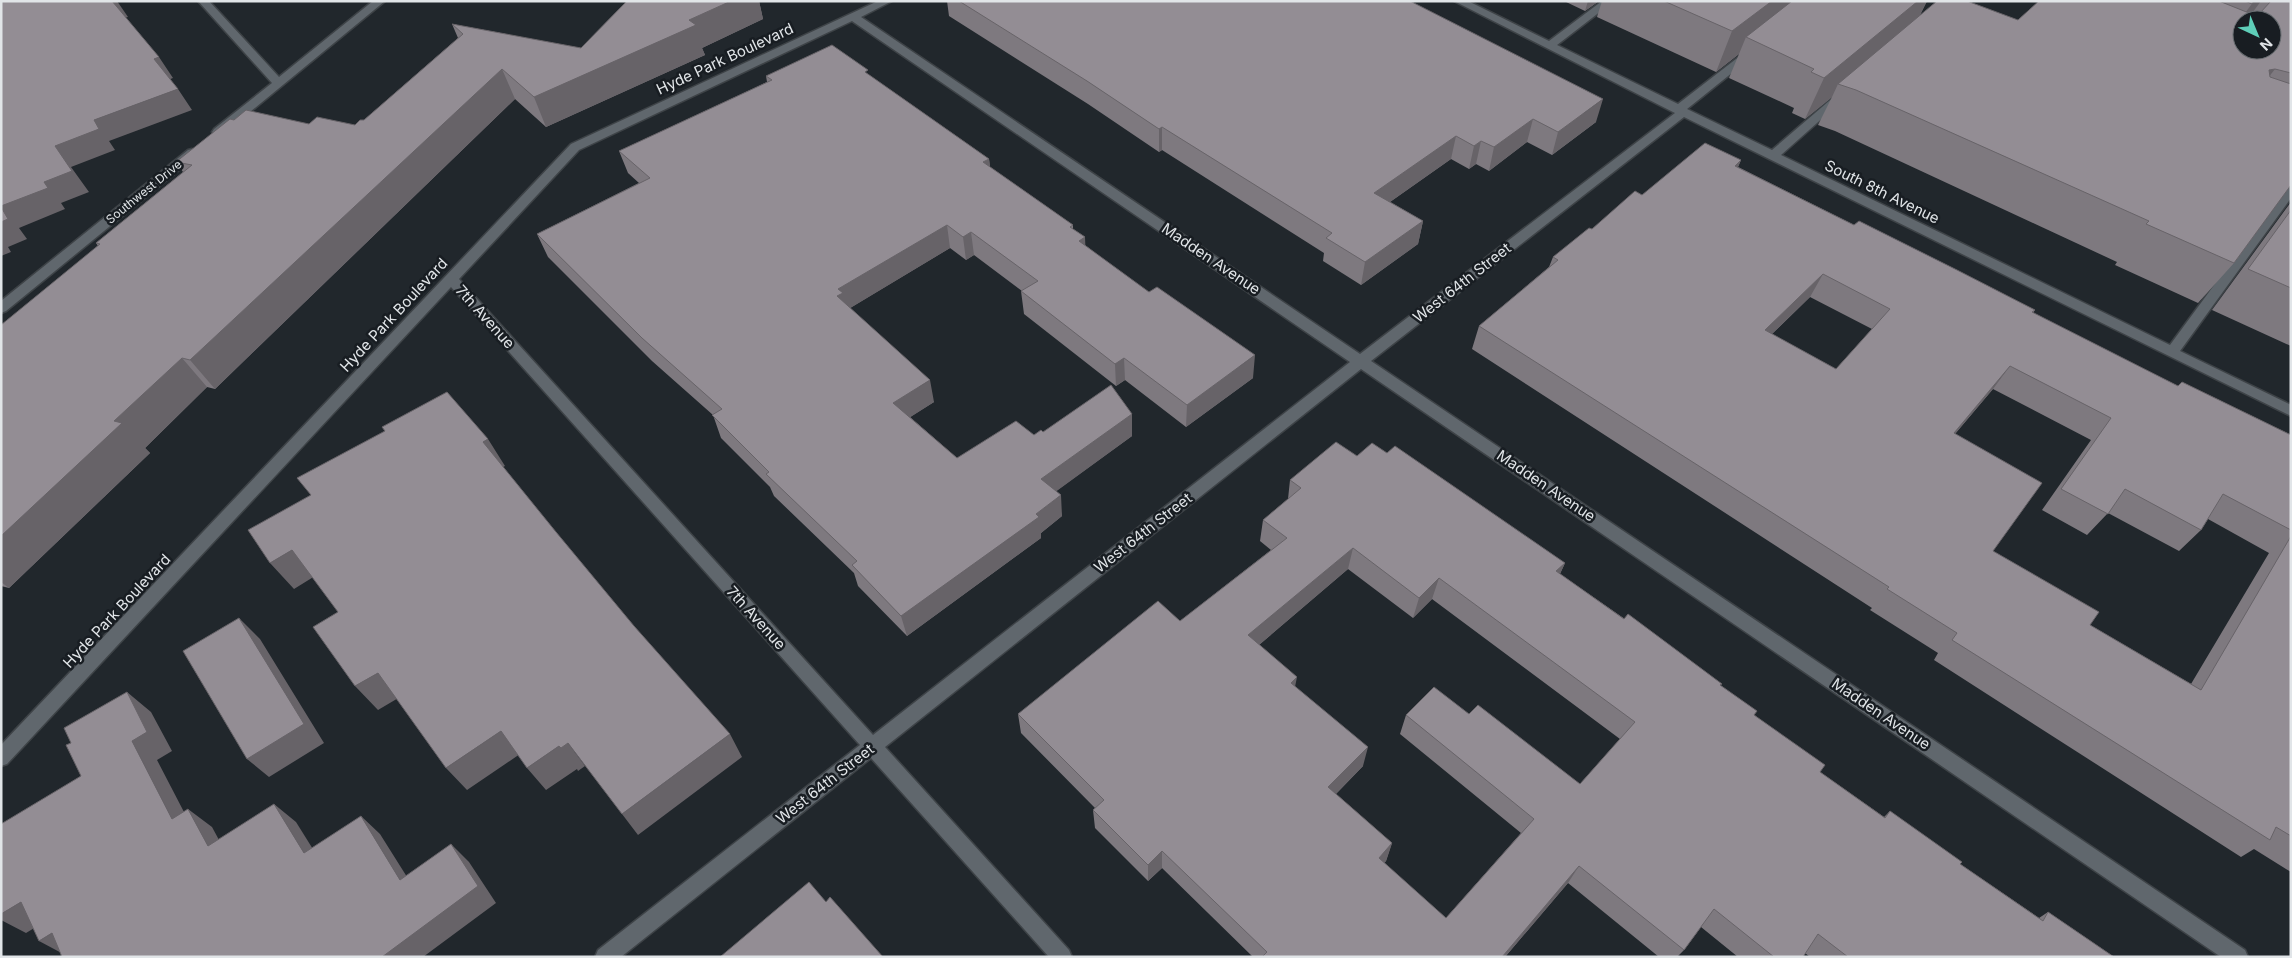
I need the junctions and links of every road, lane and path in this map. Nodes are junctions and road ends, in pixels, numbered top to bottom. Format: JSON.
{"nodes":[{"id":1,"x":203,"y":1,"type":"edge"},
{"id":2,"x":380,"y":1,"type":"edge"},
{"id":3,"x":887,"y":1,"type":"edge"},
{"id":4,"x":1459,"y":1,"type":"edge"},
{"id":5,"x":1609,"y":1,"type":"edge"},
{"id":6,"x":853,"y":17,"type":"junction"},
{"id":7,"x":1549,"y":46,"type":"junction"},
{"id":8,"x":1755,"y":49,"type":"edge"},
{"id":9,"x":278,"y":83,"type":"junction"},
{"id":10,"x":1848,"y":90,"type":"edge"},
{"id":11,"x":1681,"y":111,"type":"junction"},
{"id":12,"x":1772,"y":156,"type":"junction"},
{"id":13,"x":2291,"y":189,"type":"edge"},
{"id":14,"x":451,"y":278,"type":"junction"},
{"id":15,"x":1,"y":308,"type":"edge"},
{"id":16,"x":2172,"y":352,"type":"junction"},
{"id":17,"x":1361,"y":361,"type":"junction"},
{"id":18,"x":2291,"y":411,"type":"edge"},
{"id":19,"x":872,"y":746,"type":"junction"},
{"id":20,"x":1,"y":758,"type":"edge"},
{"id":21,"x":605,"y":957,"type":"edge"},
{"id":22,"x":1062,"y":957,"type":"edge"},
{"id":23,"x":2238,"y":957,"type":"edge"}],
"edges":[{"from":1,"to":9,"type":"street"},
{"from":2,"to":9,"type":"street","name":"Southwest Drive"},
{"from":3,"to":6,"type":"street","name":"Hyde Park Boulevard"},
{"from":4,"to":7,"type":"street","name":"South 8th Avenue"},
{"from":5,"to":7,"type":"street"},
{"from":6,"to":14,"type":"street","name":"Hyde Park Boulevard"},
{"from":6,"to":17,"type":"street","name":"Madden Avenue"},
{"from":7,"to":11,"type":"street","name":"South 8th Avenue"},
{"from":8,"to":11,"type":"street","name":"West 64th Street"},
{"from":9,"to":15,"type":"street","name":"Southwest Drive"},
{"from":10,"to":12,"type":"street"},
{"from":11,"to":12,"type":"street","name":"South 8th Avenue"},
{"from":11,"to":17,"type":"street","name":"West 64th Street"},
{"from":12,"to":16,"type":"street","name":"South 8th Avenue"},
{"from":13,"to":16,"type":"street"},
{"from":14,"to":19,"type":"street","name":"7th Avenue"},
{"from":14,"to":20,"type":"street","name":"Hyde Park Boulevard"},
{"from":16,"to":18,"type":"street","name":"South 8th Avenue"},
{"from":17,"to":19,"type":"street","name":"West 64th Street"},
{"from":17,"to":23,"type":"street","name":"Madden Avenue"},
{"from":19,"to":21,"type":"street","name":"West 64th Street"},
{"from":19,"to":22,"type":"street","name":"7th Avenue"}]}
